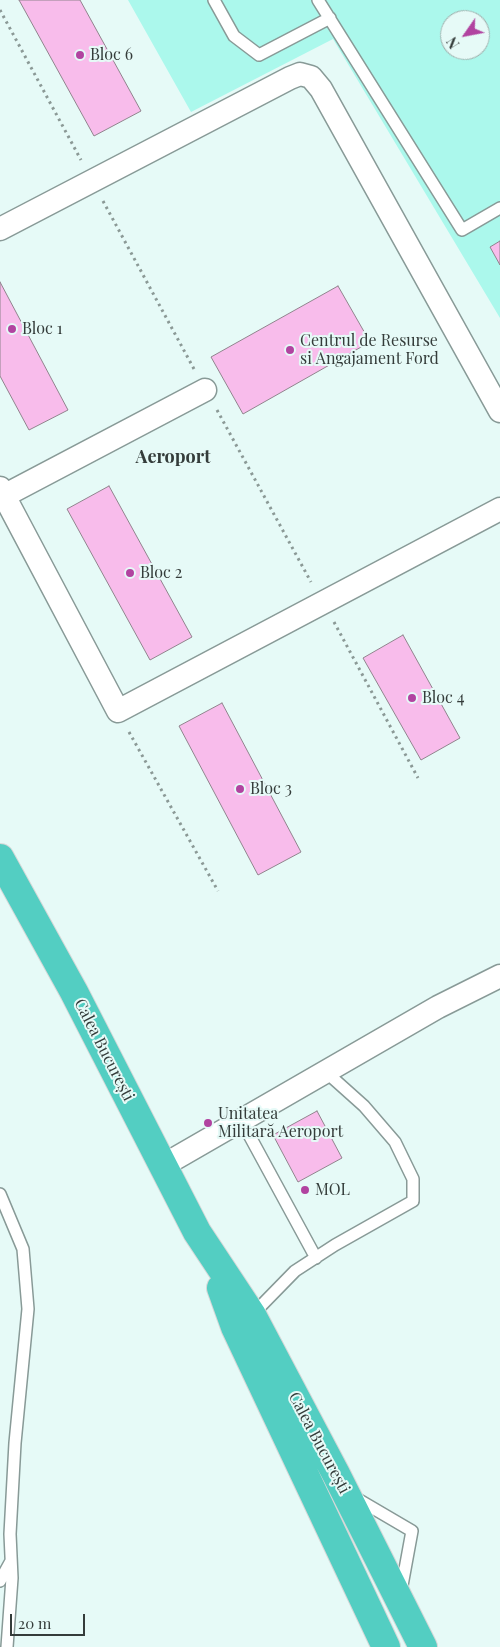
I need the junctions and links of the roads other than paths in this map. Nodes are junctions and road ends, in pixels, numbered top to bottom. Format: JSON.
{"nodes":[{"id":1,"x":214,"y":0,"type":"edge"},
{"id":2,"x":318,"y":0,"type":"edge"},
{"id":3,"x":330,"y":18,"type":"junction"},
{"id":4,"x":500,"y":208,"type":"edge"},
{"id":5,"x":0,"y":228,"type":"edge"},
{"id":6,"x":205,"y":390,"type":"dead end"},
{"id":7,"x":500,"y":411,"type":"edge"},
{"id":8,"x":1,"y":494,"type":"edge"},
{"id":9,"x":500,"y":510,"type":"edge"},
{"id":10,"x":0,"y":858,"type":"edge"},
{"id":11,"x":500,"y":976,"type":"edge"},
{"id":12,"x":326,"y":1072,"type":"junction"},
{"id":13,"x":241,"y":1120,"type":"junction"},
{"id":14,"x":164,"y":1165,"type":"junction"},
{"id":15,"x":0,"y":1194,"type":"edge"},
{"id":16,"x":205,"y":1244,"type":"junction"},
{"id":17,"x":316,"y":1258,"type":"junction"},
{"id":18,"x":252,"y":1316,"type":"junction"},
{"id":19,"x":302,"y":1468,"type":"junction"},
{"id":20,"x":345,"y":1492,"type":"junction"},
{"id":21,"x":11,"y":1561,"type":"junction"},
{"id":22,"x":0,"y":1582,"type":"edge"},
{"id":23,"x":399,"y":1600,"type":"junction"},
{"id":24,"x":7,"y":1647,"type":"edge"},
{"id":25,"x":367,"y":1647,"type":"edge"},
{"id":26,"x":386,"y":1647,"type":"edge"},
{"id":27,"x":423,"y":1647,"type":"edge"}],
"edges":[{"from":1,"to":3,"type":"lane"},
{"from":2,"to":3,"type":"lane"},
{"from":3,"to":4,"type":"lane"},
{"from":5,"to":7,"type":"street"},
{"from":6,"to":8,"type":"street"},
{"from":8,"to":9,"type":"street"},
{"from":10,"to":14,"type":"highway","name":"Calea București"},
{"from":11,"to":12,"type":"street"},
{"from":12,"to":13,"type":"street"},
{"from":12,"to":17,"type":"lane"},
{"from":13,"to":14,"type":"street"},
{"from":13,"to":17,"type":"lane"},
{"from":14,"to":16,"type":"highway","name":"Calea București"},
{"from":15,"to":21,"type":"lane"},
{"from":16,"to":18,"type":"highway","name":"Calea București"},
{"from":16,"to":19,"type":"highway","name":"Calea București"},
{"from":17,"to":18,"type":"lane"},
{"from":18,"to":20,"type":"highway","name":"Calea București"},
{"from":19,"to":25,"type":"highway"},
{"from":19,"to":26,"type":"highway","name":"Calea București"},
{"from":20,"to":23,"type":"highway","name":"Calea București"},
{"from":20,"to":23,"type":"lane"},
{"from":21,"to":22,"type":"lane"},
{"from":21,"to":24,"type":"lane"},
{"from":23,"to":27,"type":"highway","name":"Calea București"}]}
